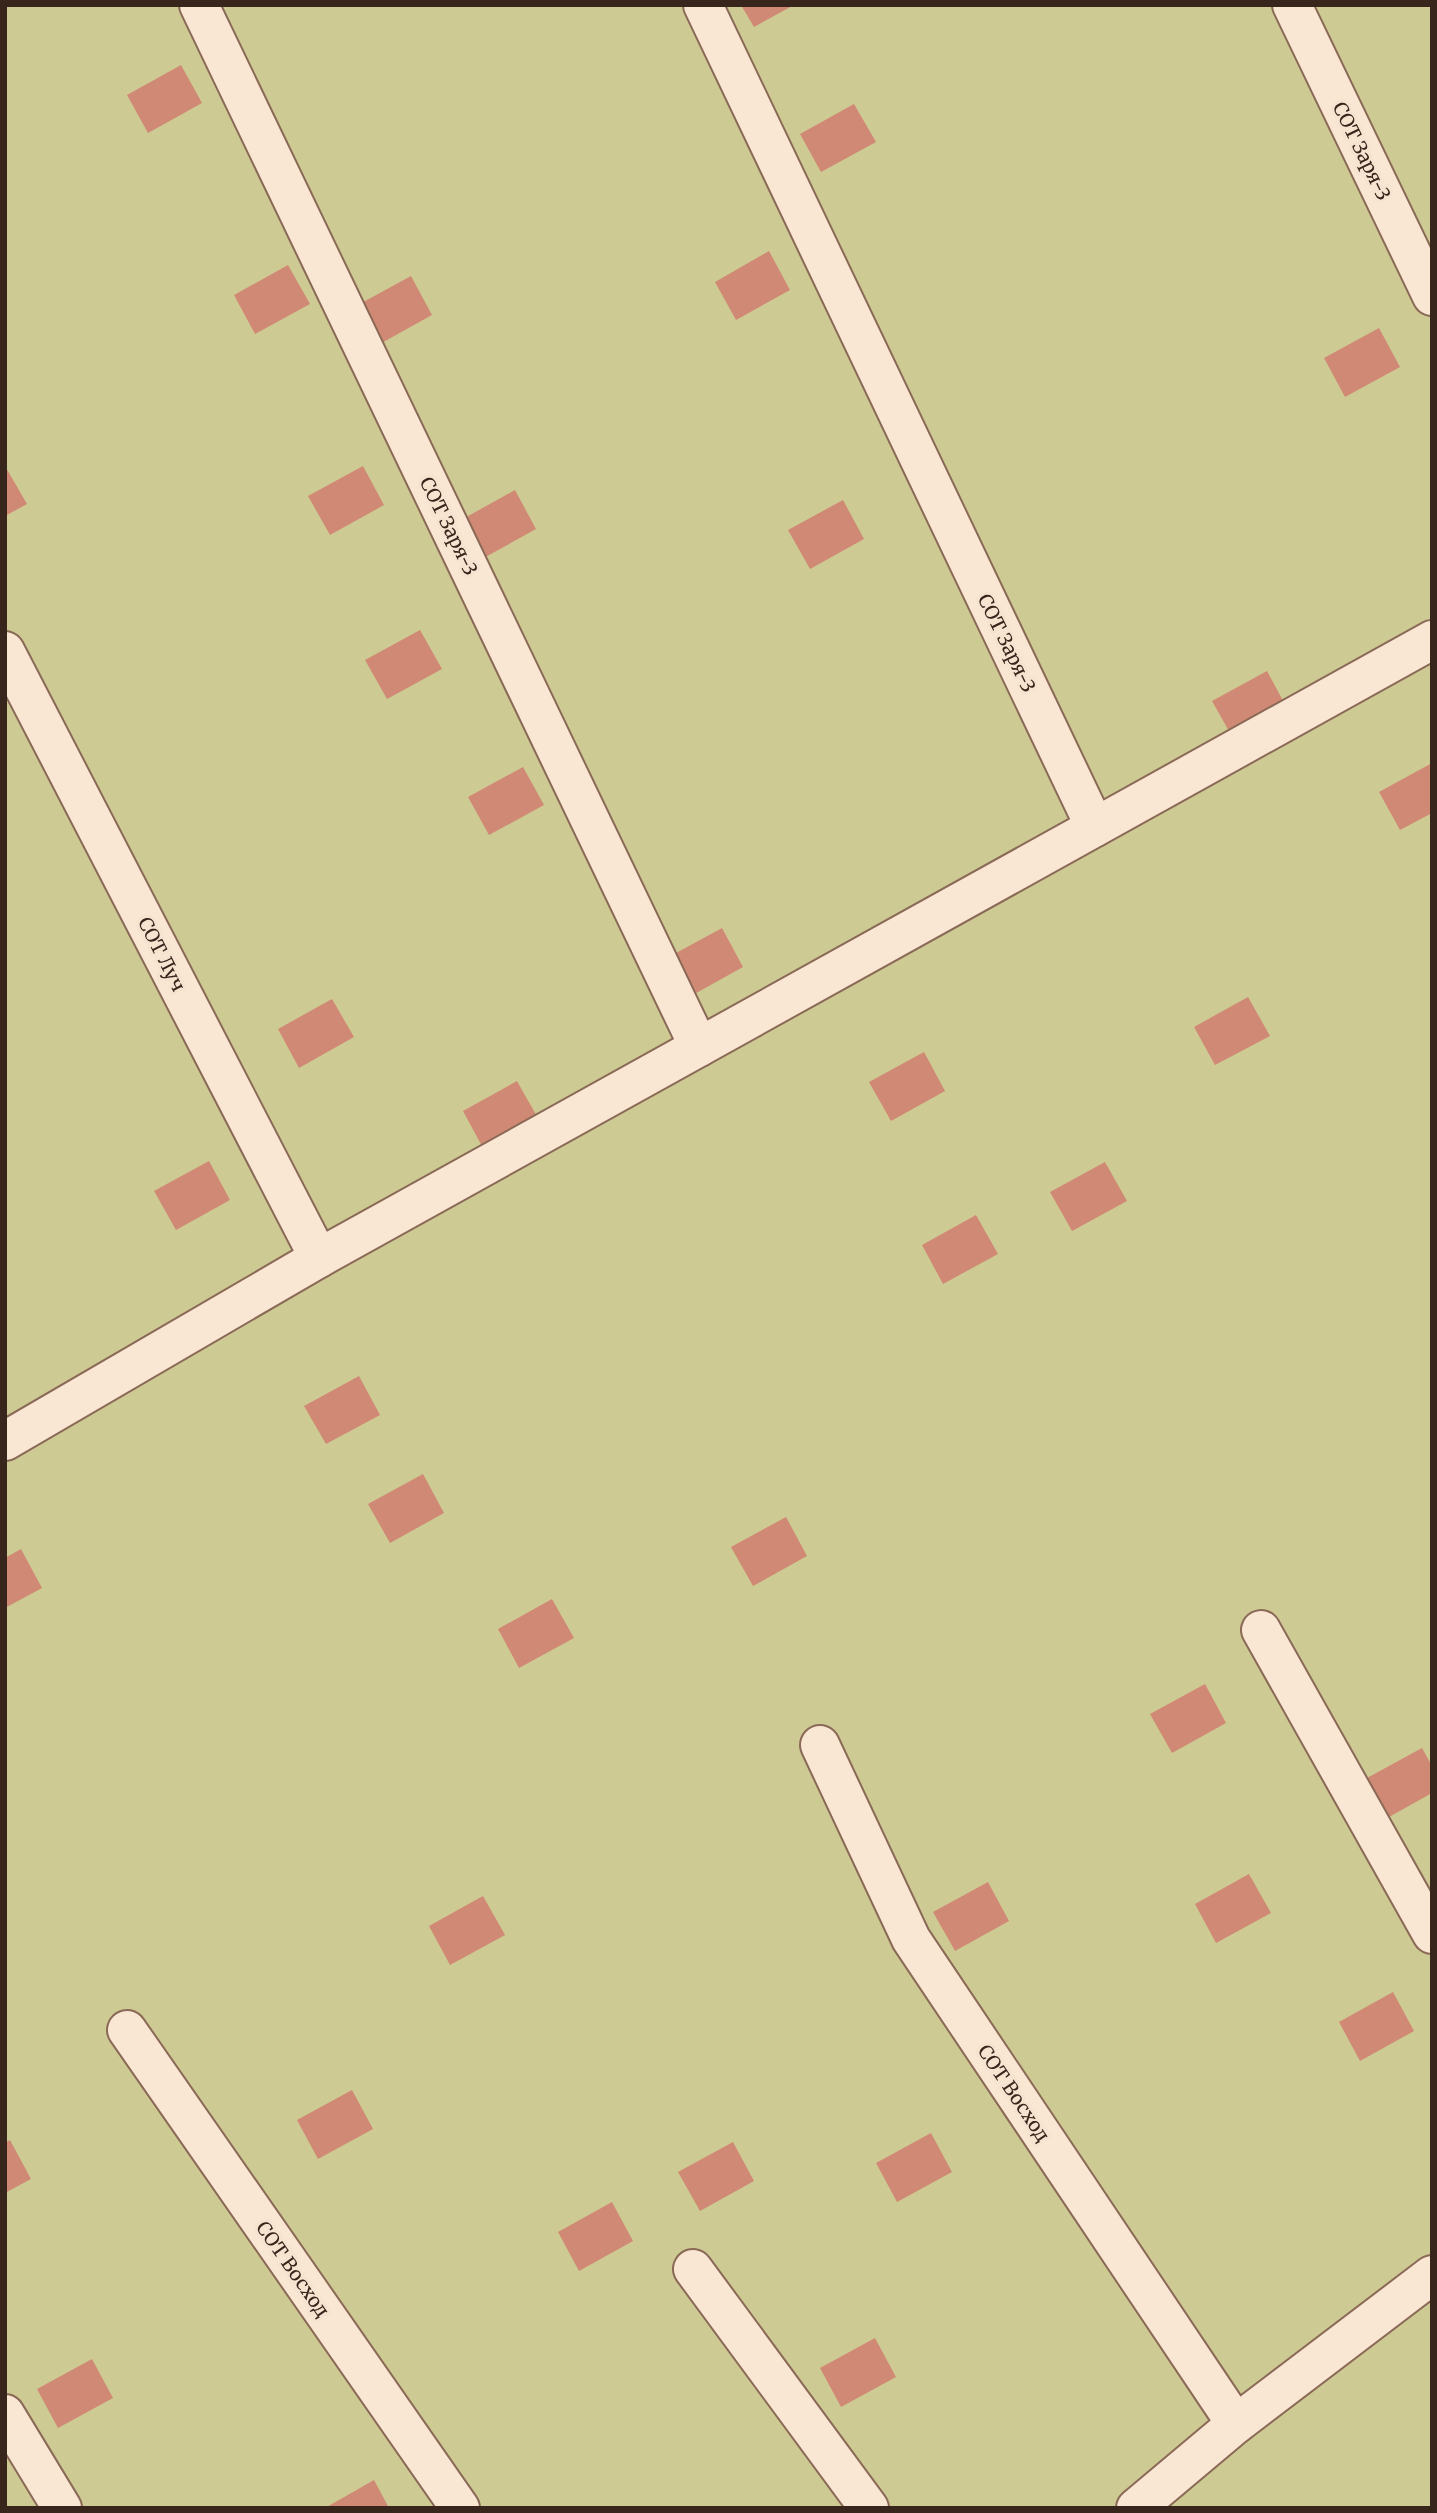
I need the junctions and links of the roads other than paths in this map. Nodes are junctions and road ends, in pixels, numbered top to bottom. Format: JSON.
{"nodes":[{"id":1,"x":199,"y":5,"type":"edge"},
{"id":2,"x":703,"y":5,"type":"edge"},
{"id":3,"x":1292,"y":5,"type":"edge"},
{"id":4,"x":1432,"y":296,"type":"edge"},
{"id":5,"x":1432,"y":640,"type":"edge"},
{"id":6,"x":5,"y":651,"type":"edge"},
{"id":7,"x":1095,"y":827,"type":"junction"},
{"id":8,"x":699,"y":1047,"type":"junction"},
{"id":9,"x":318,"y":1258,"type":"junction"},
{"id":10,"x":5,"y":1440,"type":"edge"},
{"id":11,"x":1261,"y":1630,"type":"dead end"},
{"id":12,"x":820,"y":1745,"type":"dead end"},
{"id":13,"x":1432,"y":1934,"type":"edge"},
{"id":14,"x":127,"y":2030,"type":"dead end"},
{"id":15,"x":693,"y":2269,"type":"dead end"},
{"id":16,"x":1432,"y":2276,"type":"edge"},
{"id":17,"x":5,"y":2414,"type":"edge"},
{"id":18,"x":1236,"y":2424,"type":"junction"},
{"id":19,"x":62,"y":2508,"type":"edge"},
{"id":20,"x":460,"y":2508,"type":"edge"},
{"id":21,"x":869,"y":2508,"type":"edge"},
{"id":22,"x":1136,"y":2508,"type":"edge"}],
"edges":[{"from":1,"to":8,"type":"street","name":"СОТ Заря-3"},
{"from":2,"to":7,"type":"street","name":"СОТ Заря-3"},
{"from":3,"to":4,"type":"street","name":"СОТ Заря-3"},
{"from":5,"to":7,"type":"street"},
{"from":6,"to":9,"type":"street","name":"СОТ Луч"},
{"from":7,"to":8,"type":"street"},
{"from":8,"to":9,"type":"street"},
{"from":9,"to":10,"type":"street"},
{"from":11,"to":13,"type":"street"},
{"from":12,"to":18,"type":"street","name":"СОТ Восход"},
{"from":14,"to":20,"type":"street","name":"СОТ Восход"},
{"from":15,"to":21,"type":"street"},
{"from":16,"to":18,"type":"street"},
{"from":17,"to":19,"type":"street"},
{"from":18,"to":22,"type":"street"}]}
